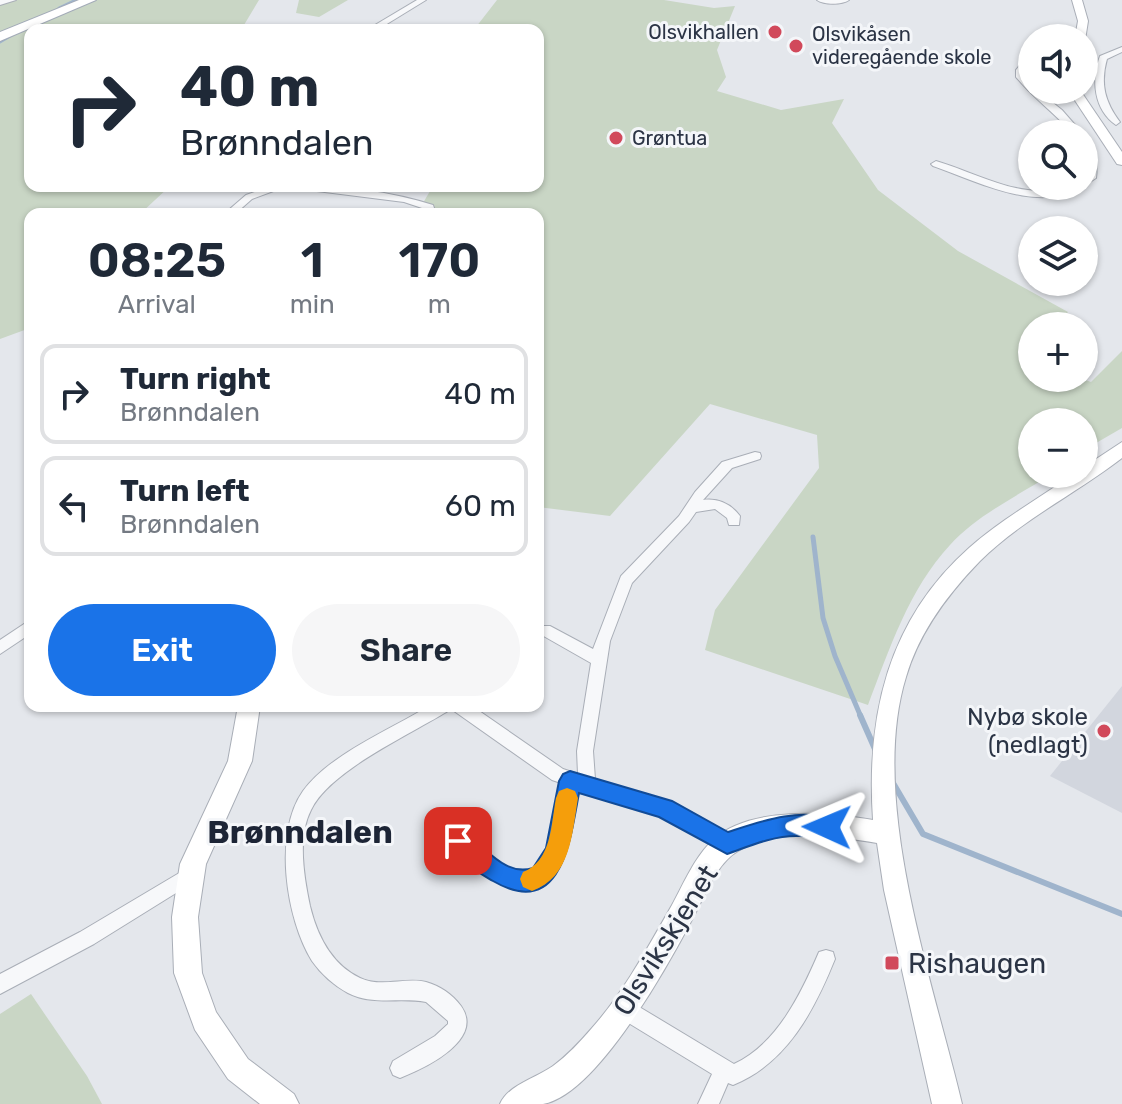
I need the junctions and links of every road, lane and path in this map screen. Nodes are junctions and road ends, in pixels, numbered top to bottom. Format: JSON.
{"nodes":[{"id":1,"x":11,"y":0,"type":"edge"},
{"id":2,"x":90,"y":0,"type":"edge"},
{"id":3,"x":422,"y":0,"type":"edge"},
{"id":4,"x":822,"y":0,"type":"edge"},
{"id":5,"x":844,"y":0,"type":"edge"},
{"id":6,"x":1077,"y":0,"type":"edge"},
{"id":7,"x":0,"y":2,"type":"edge"},
{"id":8,"x":32,"y":24,"type":"edge"},
{"id":9,"x":381,"y":24,"type":"edge"},
{"id":10,"x":1083,"y":24,"type":"edge"},
{"id":11,"x":24,"y":27,"type":"edge"},
{"id":12,"x":0,"y":37,"type":"edge"},
{"id":13,"x":1122,"y":49,"type":"edge"},
{"id":14,"x":1049,"y":104,"type":"edge"},
{"id":15,"x":1066,"y":120,"type":"edge"},
{"id":16,"x":1098,"y":123,"type":"edge"},
{"id":17,"x":1119,"y":123,"type":"edge"},
{"id":18,"x":1098,"y":128,"type":"edge"},
{"id":19,"x":1122,"y":161,"type":"edge"},
{"id":20,"x":936,"y":164,"type":"dead end"},
{"id":21,"x":264,"y":192,"type":"edge"},
{"id":22,"x":349,"y":192,"type":"edge"},
{"id":23,"x":1018,"y":192,"type":"edge"},
{"id":24,"x":236,"y":208,"type":"edge"},
{"id":25,"x":430,"y":208,"type":"edge"},
{"id":26,"x":1122,"y":448,"type":"edge"},
{"id":27,"x":755,"y":456,"type":"dead end"},
{"id":28,"x":693,"y":508,"type":"junction"},
{"id":29,"x":734,"y":522,"type":"dead end"},
{"id":30,"x":24,"y":630,"type":"edge"},
{"id":31,"x":545,"y":630,"type":"dead end"},
{"id":32,"x":0,"y":648,"type":"edge"},
{"id":33,"x":598,"y":659,"type":"junction"},
{"id":34,"x":248,"y":712,"type":"edge"},
{"id":35,"x":432,"y":712,"type":"edge"},
{"id":36,"x":469,"y":712,"type":"edge"},
{"id":37,"x":579,"y":782,"type":"junction"},
{"id":38,"x":885,"y":833,"type":"junction"},
{"id":39,"x":458,"y":841,"type":"dead end"},
{"id":40,"x":727,"y":843,"type":"junction"},
{"id":41,"x":191,"y":874,"type":"junction"},
{"id":42,"x":826,"y":959,"type":"dead end"},
{"id":43,"x":0,"y":984,"type":"edge"},
{"id":44,"x":624,"y":1009,"type":"junction"},
{"id":45,"x":400,"y":1068,"type":"dead end"},
{"id":46,"x":724,"y":1070,"type":"junction"},
{"id":47,"x":284,"y":1104,"type":"edge"},
{"id":48,"x":515,"y":1104,"type":"edge"},
{"id":49,"x":708,"y":1104,"type":"edge"},
{"id":50,"x":947,"y":1104,"type":"edge"}],
"edges":[{"from":1,"to":7,"type":"street"},
{"from":2,"to":8,"type":"main road"},
{"from":3,"to":9,"type":"street"},
{"from":4,"to":5,"type":"street"},
{"from":6,"to":10,"type":"main road"},
{"from":11,"to":12,"type":"main road"},
{"from":13,"to":17,"type":"street"},
{"from":14,"to":15,"type":"street"},
{"from":16,"to":17,"type":"street"},
{"from":18,"to":19,"type":"main road"},
{"from":20,"to":23,"type":"street"},
{"from":21,"to":24,"type":"street"},
{"from":22,"to":25,"type":"street"},
{"from":26,"to":38,"type":"main road"},
{"from":27,"to":28,"type":"street"},
{"from":28,"to":29,"type":"street"},
{"from":28,"to":33,"type":"street"},
{"from":30,"to":32,"type":"street"},
{"from":31,"to":33,"type":"street"},
{"from":33,"to":37,"type":"street"},
{"from":34,"to":41,"type":"main road"},
{"from":35,"to":45,"type":"street"},
{"from":36,"to":37,"type":"street"},
{"from":37,"to":39,"type":"street"},
{"from":37,"to":40,"type":"street"},
{"from":38,"to":40,"type":"main road","name":"Olsvikskjenet"},
{"from":38,"to":50,"type":"main road"},
{"from":40,"to":44,"type":"main road","name":"Olsvikskjenet"},
{"from":41,"to":43,"type":"street"},
{"from":41,"to":47,"type":"main road"},
{"from":42,"to":46,"type":"street"},
{"from":44,"to":46,"type":"street"},
{"from":44,"to":48,"type":"main road","name":"Olsvikskjenet"},
{"from":46,"to":49,"type":"street"}]}
